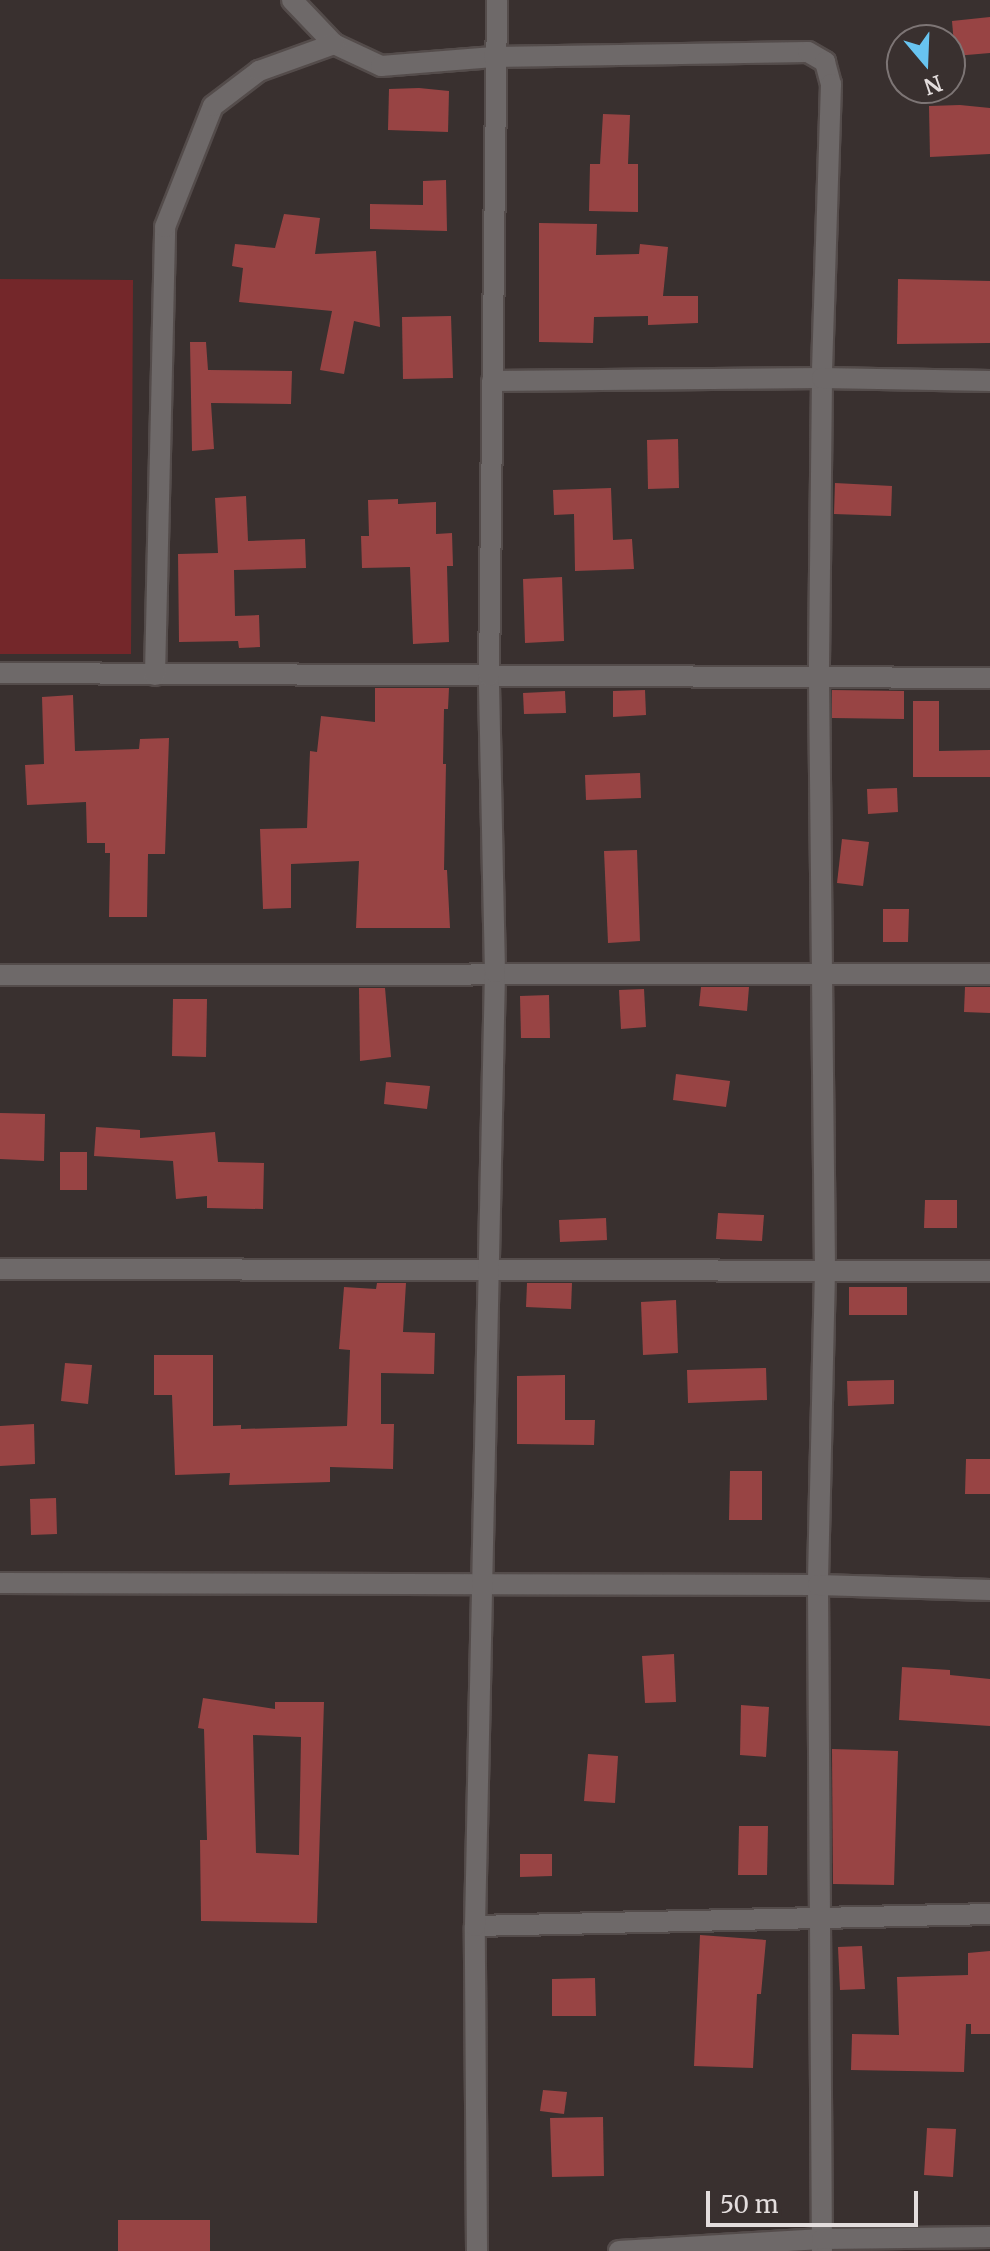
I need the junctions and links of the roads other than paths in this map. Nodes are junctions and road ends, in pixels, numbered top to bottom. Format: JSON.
{"nodes":[{"id":1,"x":292,"y":0,"type":"edge"},
{"id":2,"x":497,"y":0,"type":"edge"},
{"id":3,"x":334,"y":44,"type":"junction"},
{"id":4,"x":494,"y":57,"type":"junction"},
{"id":5,"x":822,"y":378,"type":"junction"},
{"id":6,"x":492,"y":381,"type":"junction"},
{"id":7,"x":990,"y":381,"type":"edge"},
{"id":8,"x":0,"y":673,"type":"edge"},
{"id":9,"x":155,"y":675,"type":"junction"},
{"id":10,"x":489,"y":676,"type":"junction"},
{"id":11,"x":819,"y":678,"type":"junction"},
{"id":12,"x":990,"y":678,"type":"edge"},
{"id":13,"x":495,"y":972,"type":"junction"},
{"id":14,"x":990,"y":974,"type":"edge"},
{"id":15,"x":0,"y":975,"type":"edge"},
{"id":16,"x":824,"y":976,"type":"junction"},
{"id":17,"x":491,"y":1268,"type":"junction"},
{"id":18,"x":0,"y":1269,"type":"edge"},
{"id":19,"x":825,"y":1271,"type":"junction"},
{"id":20,"x":990,"y":1271,"type":"edge"},
{"id":21,"x":0,"y":1583,"type":"edge"},
{"id":22,"x":818,"y":1585,"type":"junction"},
{"id":23,"x":480,"y":1586,"type":"junction"},
{"id":24,"x":990,"y":1590,"type":"edge"},
{"id":25,"x":990,"y":1914,"type":"edge"},
{"id":26,"x":819,"y":1917,"type":"junction"},
{"id":27,"x":475,"y":1926,"type":"junction"},
{"id":28,"x":990,"y":2237,"type":"edge"},
{"id":29,"x":822,"y":2245,"type":"edge"},
{"id":30,"x":477,"y":2251,"type":"edge"},
{"id":31,"x":619,"y":2251,"type":"edge"}],
"edges":[{"from":1,"to":3,"type":"street"},
{"from":2,"to":4,"type":"street"},
{"from":3,"to":4,"type":"street"},
{"from":3,"to":9,"type":"street"},
{"from":4,"to":5,"type":"street"},
{"from":4,"to":6,"type":"street"},
{"from":5,"to":6,"type":"street"},
{"from":5,"to":7,"type":"street"},
{"from":5,"to":11,"type":"street"},
{"from":6,"to":10,"type":"street"},
{"from":8,"to":9,"type":"street"},
{"from":9,"to":10,"type":"street"},
{"from":10,"to":11,"type":"street"},
{"from":10,"to":13,"type":"street"},
{"from":11,"to":12,"type":"street"},
{"from":11,"to":16,"type":"street"},
{"from":13,"to":15,"type":"street"},
{"from":13,"to":16,"type":"street"},
{"from":13,"to":17,"type":"street"},
{"from":14,"to":16,"type":"street"},
{"from":16,"to":19,"type":"street"},
{"from":17,"to":18,"type":"street"},
{"from":17,"to":19,"type":"street"},
{"from":17,"to":23,"type":"street"},
{"from":19,"to":20,"type":"street"},
{"from":19,"to":22,"type":"street"},
{"from":21,"to":23,"type":"street"},
{"from":22,"to":23,"type":"street"},
{"from":22,"to":24,"type":"street"},
{"from":22,"to":26,"type":"street"},
{"from":23,"to":27,"type":"street"},
{"from":25,"to":26,"type":"street"},
{"from":26,"to":27,"type":"street"},
{"from":26,"to":29,"type":"street"},
{"from":27,"to":30,"type":"street"},
{"from":28,"to":29,"type":"street"},
{"from":29,"to":31,"type":"street"}]}
